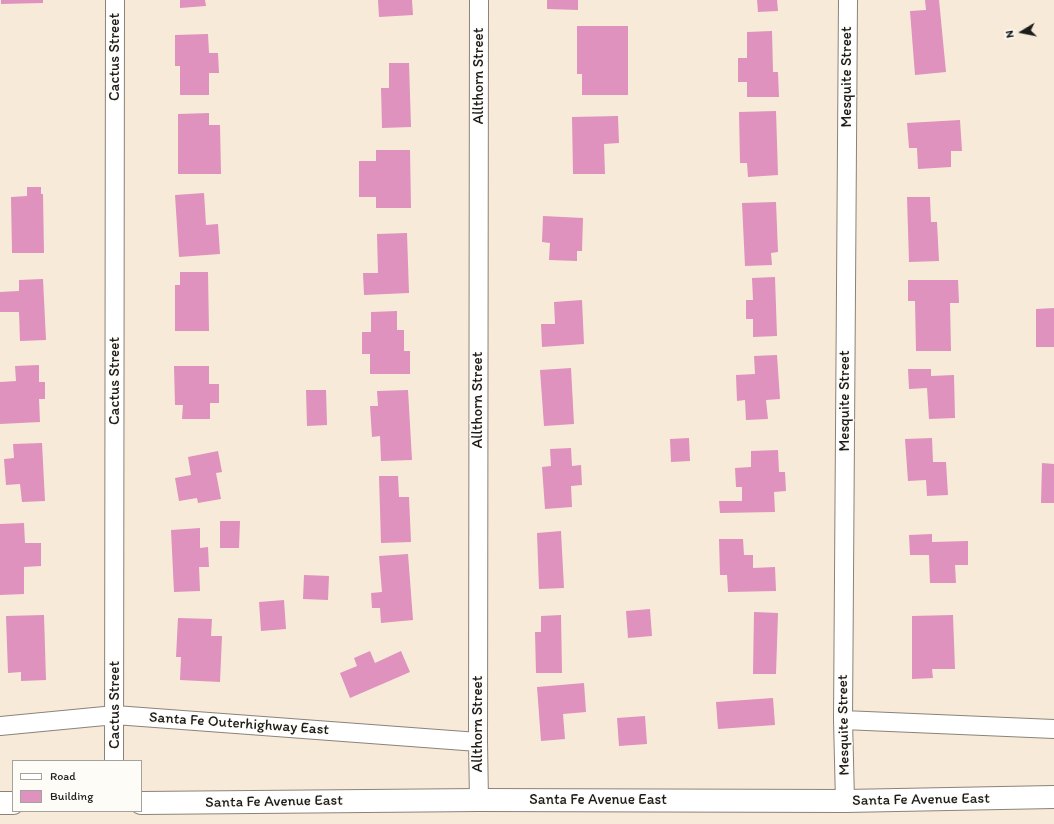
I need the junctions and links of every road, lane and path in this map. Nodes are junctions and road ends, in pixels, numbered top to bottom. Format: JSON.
{"nodes":[{"id":1,"x":115,"y":0,"type":"edge"},
{"id":2,"x":479,"y":0,"type":"edge"},
{"id":3,"x":848,"y":0,"type":"edge"},
{"id":4,"x":115,"y":715,"type":"junction"},
{"id":5,"x":843,"y":720,"type":"junction"},
{"id":6,"x":0,"y":726,"type":"edge"},
{"id":7,"x":1054,"y":729,"type":"edge"},
{"id":8,"x":478,"y":742,"type":"junction"},
{"id":9,"x":114,"y":760,"type":"edge"},
{"id":10,"x":1054,"y":797,"type":"edge"},
{"id":11,"x":479,"y":800,"type":"junction"},
{"id":12,"x":845,"y":801,"type":"junction"},
{"id":13,"x":0,"y":803,"type":"edge"},
{"id":14,"x":12,"y":803,"type":"edge"},
{"id":15,"x":142,"y":803,"type":"edge"}],
"edges":[{"from":1,"to":4,"type":"street","name":"Cactus Street"},
{"from":2,"to":8,"type":"street","name":"Allthorn Street"},
{"from":3,"to":5,"type":"street","name":"Mesquite Street"},
{"from":4,"to":6,"type":"street","name":"Santa Fe Outerhighway East"},
{"from":4,"to":8,"type":"street","name":"Santa Fe Outerhighway East"},
{"from":4,"to":9,"type":"street","name":"Cactus Street"},
{"from":5,"to":7,"type":"street"},
{"from":5,"to":12,"type":"street","name":"Mesquite Street"},
{"from":8,"to":11,"type":"street","name":"Allthorn Street"},
{"from":10,"to":12,"type":"street","name":"Santa Fe Avenue East"},
{"from":11,"to":12,"type":"street","name":"Santa Fe Avenue East"},
{"from":11,"to":15,"type":"street","name":"Santa Fe Avenue East"},
{"from":13,"to":14,"type":"street"}]}
